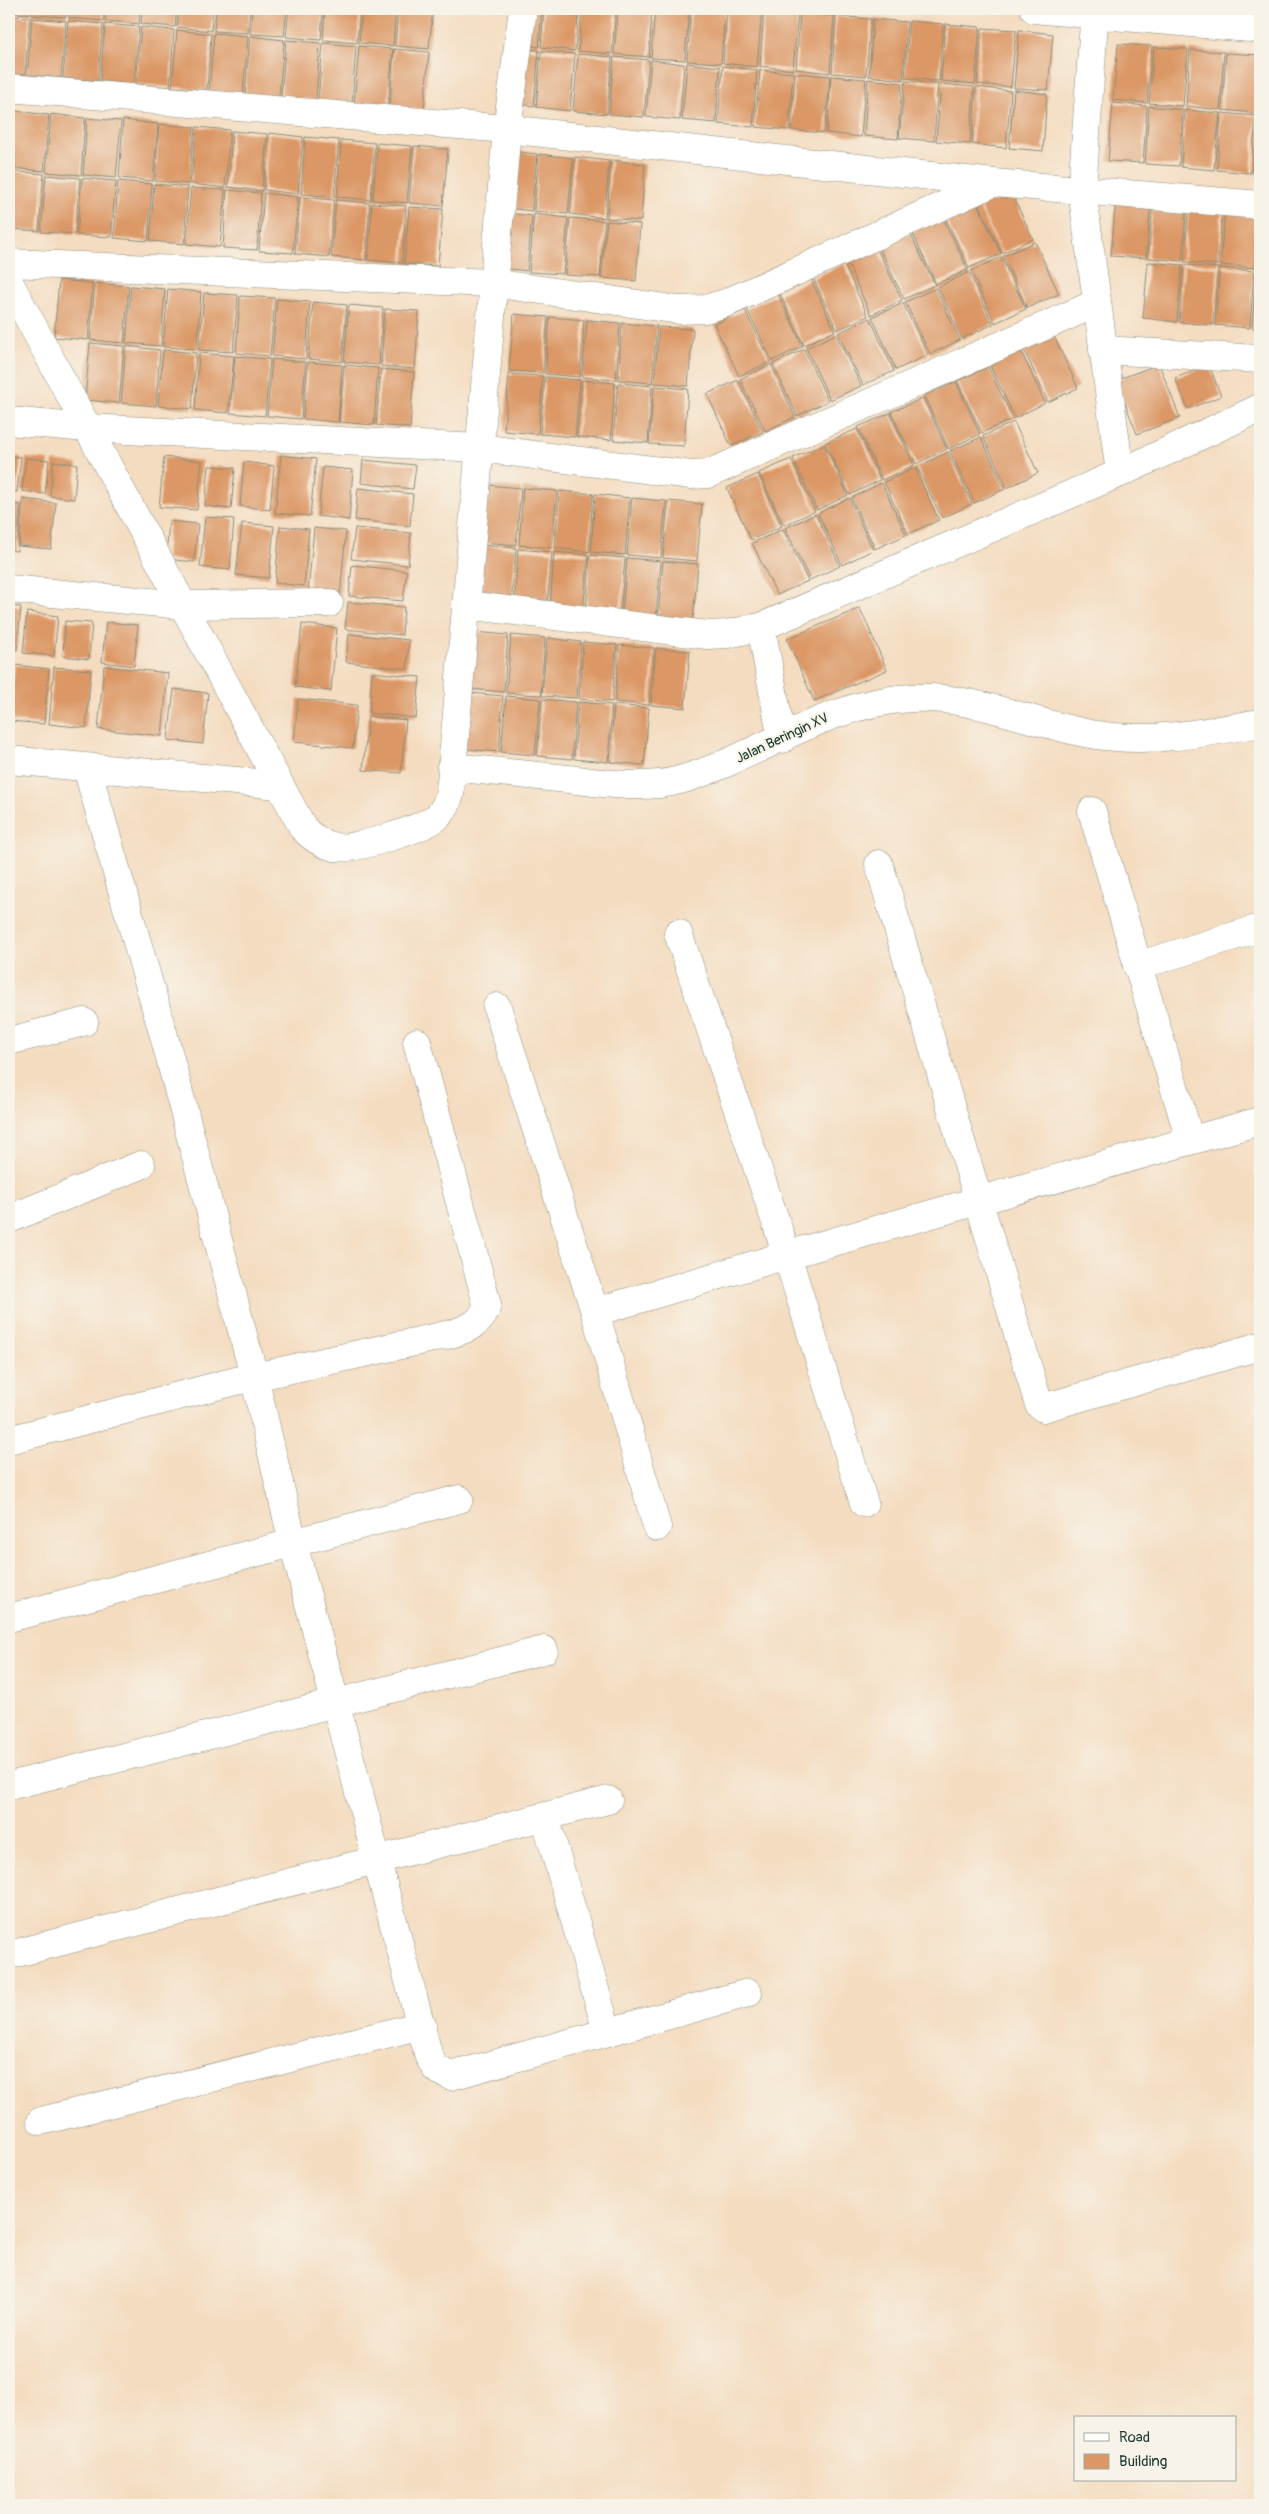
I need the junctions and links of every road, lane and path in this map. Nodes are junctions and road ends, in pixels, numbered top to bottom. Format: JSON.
{"nodes":[{"id":1,"x":523,"y":9,"type":"edge"},
{"id":2,"x":1034,"y":9,"type":"edge"},
{"id":3,"x":1095,"y":12,"type":"edge"},
{"id":4,"x":1260,"y":29,"type":"edge"},
{"id":5,"x":9,"y":88,"type":"edge"},
{"id":6,"x":507,"y":128,"type":"junction"},
{"id":7,"x":994,"y":183,"type":"junction"},
{"id":8,"x":1082,"y":190,"type":"junction"},
{"id":9,"x":1260,"y":205,"type":"edge"},
{"id":10,"x":9,"y":264,"type":"edge"},
{"id":11,"x":9,"y":282,"type":"edge"},
{"id":12,"x":493,"y":283,"type":"junction"},
{"id":13,"x":1097,"y":302,"type":"junction"},
{"id":14,"x":1103,"y":350,"type":"junction"},
{"id":15,"x":1260,"y":360,"type":"edge"},
{"id":16,"x":1260,"y":408,"type":"edge"},
{"id":17,"x":9,"y":421,"type":"edge"},
{"id":18,"x":87,"y":428,"type":"junction"},
{"id":19,"x":479,"y":448,"type":"junction"},
{"id":20,"x":1120,"y":473,"type":"junction"},
{"id":21,"x":9,"y":589,"type":"edge"},
{"id":22,"x":328,"y":603,"type":"dead end"},
{"id":23,"x":182,"y":605,"type":"junction"},
{"id":24,"x":466,"y":605,"type":"junction"},
{"id":25,"x":761,"y":628,"type":"junction"},
{"id":26,"x":1260,"y":723,"type":"edge"},
{"id":27,"x":782,"y":739,"type":"junction"},
{"id":28,"x":9,"y":760,"type":"edge"},
{"id":29,"x":451,"y":767,"type":"junction"},
{"id":30,"x":87,"y":768,"type":"junction"},
{"id":31,"x":280,"y":785,"type":"junction"},
{"id":32,"x":1092,"y":811,"type":"dead end"},
{"id":33,"x":879,"y":864,"type":"dead end"},
{"id":34,"x":1260,"y":928,"type":"edge"},
{"id":35,"x":678,"y":933,"type":"dead end"},
{"id":36,"x":1137,"y":966,"type":"junction"},
{"id":37,"x":497,"y":1006,"type":"dead end"},
{"id":38,"x":84,"y":1022,"type":"dead end"},
{"id":39,"x":9,"y":1041,"type":"edge"},
{"id":40,"x":417,"y":1042,"type":"dead end"},
{"id":41,"x":1260,"y":1121,"type":"edge"},
{"id":42,"x":1190,"y":1140,"type":"junction"},
{"id":43,"x":141,"y":1165,"type":"dead end"},
{"id":44,"x":979,"y":1200,"type":"junction"},
{"id":45,"x":9,"y":1219,"type":"edge"},
{"id":46,"x":788,"y":1255,"type":"junction"},
{"id":47,"x":595,"y":1312,"type":"junction"},
{"id":48,"x":1260,"y":1346,"type":"edge"},
{"id":49,"x":254,"y":1376,"type":"junction"},
{"id":50,"x":9,"y":1440,"type":"edge"},
{"id":51,"x":459,"y":1499,"type":"dead end"},
{"id":52,"x":864,"y":1503,"type":"dead end"},
{"id":53,"x":656,"y":1528,"type":"dead end"},
{"id":54,"x":293,"y":1543,"type":"junction"},
{"id":55,"x":9,"y":1618,"type":"edge"},
{"id":56,"x":544,"y":1650,"type":"dead end"},
{"id":57,"x":336,"y":1702,"type":"junction"},
{"id":58,"x":9,"y":1786,"type":"edge"},
{"id":59,"x":608,"y":1800,"type":"dead end"},
{"id":60,"x":544,"y":1816,"type":"junction"},
{"id":61,"x":378,"y":1860,"type":"junction"},
{"id":62,"x":9,"y":1955,"type":"edge"},
{"id":63,"x":748,"y":1993,"type":"dead end"},
{"id":64,"x":422,"y":2025,"type":"junction"},
{"id":65,"x":607,"y":2032,"type":"junction"},
{"id":66,"x":41,"y":2121,"type":"dead end"}],
"edges":[{"from":1,"to":6,"type":"street"},
{"from":2,"to":3,"type":"street"},
{"from":3,"to":4,"type":"street"},
{"from":3,"to":8,"type":"street"},
{"from":5,"to":6,"type":"street"},
{"from":6,"to":7,"type":"street"},
{"from":6,"to":12,"type":"street"},
{"from":7,"to":8,"type":"street"},
{"from":7,"to":12,"type":"street"},
{"from":8,"to":9,"type":"street"},
{"from":8,"to":13,"type":"street"},
{"from":10,"to":12,"type":"street"},
{"from":11,"to":18,"type":"street"},
{"from":12,"to":19,"type":"street"},
{"from":13,"to":14,"type":"street"},
{"from":13,"to":19,"type":"street"},
{"from":14,"to":15,"type":"street"},
{"from":14,"to":20,"type":"street"},
{"from":16,"to":20,"type":"street"},
{"from":17,"to":18,"type":"street"},
{"from":18,"to":19,"type":"street"},
{"from":18,"to":23,"type":"street"},
{"from":19,"to":24,"type":"street"},
{"from":20,"to":25,"type":"street"},
{"from":21,"to":23,"type":"street"},
{"from":22,"to":23,"type":"street"},
{"from":23,"to":31,"type":"street"},
{"from":24,"to":25,"type":"street"},
{"from":24,"to":29,"type":"street"},
{"from":25,"to":27,"type":"street"},
{"from":26,"to":27,"type":"street","name":"Jalan Beringin XV"},
{"from":27,"to":29,"type":"street","name":"Jalan Beringin XV"},
{"from":28,"to":30,"type":"street"},
{"from":29,"to":31,"type":"street"},
{"from":30,"to":31,"type":"street"},
{"from":30,"to":49,"type":"street"},
{"from":32,"to":36,"type":"street"},
{"from":33,"to":44,"type":"street"},
{"from":34,"to":36,"type":"street"},
{"from":35,"to":46,"type":"street"},
{"from":36,"to":42,"type":"street"},
{"from":37,"to":47,"type":"street"},
{"from":38,"to":39,"type":"street"},
{"from":40,"to":49,"type":"street"},
{"from":41,"to":42,"type":"street"},
{"from":42,"to":44,"type":"street"},
{"from":43,"to":45,"type":"street"},
{"from":44,"to":46,"type":"street"},
{"from":44,"to":48,"type":"street"},
{"from":46,"to":47,"type":"street"},
{"from":46,"to":52,"type":"street"},
{"from":47,"to":53,"type":"street"},
{"from":49,"to":50,"type":"street"},
{"from":49,"to":54,"type":"street"},
{"from":51,"to":54,"type":"street"},
{"from":54,"to":55,"type":"street"},
{"from":54,"to":57,"type":"street"},
{"from":56,"to":57,"type":"street"},
{"from":57,"to":58,"type":"street"},
{"from":57,"to":61,"type":"street"},
{"from":59,"to":60,"type":"street"},
{"from":60,"to":61,"type":"street"},
{"from":60,"to":65,"type":"street"},
{"from":61,"to":62,"type":"street"},
{"from":61,"to":64,"type":"street"},
{"from":63,"to":65,"type":"street"},
{"from":64,"to":65,"type":"street"},
{"from":64,"to":66,"type":"street"}]}
